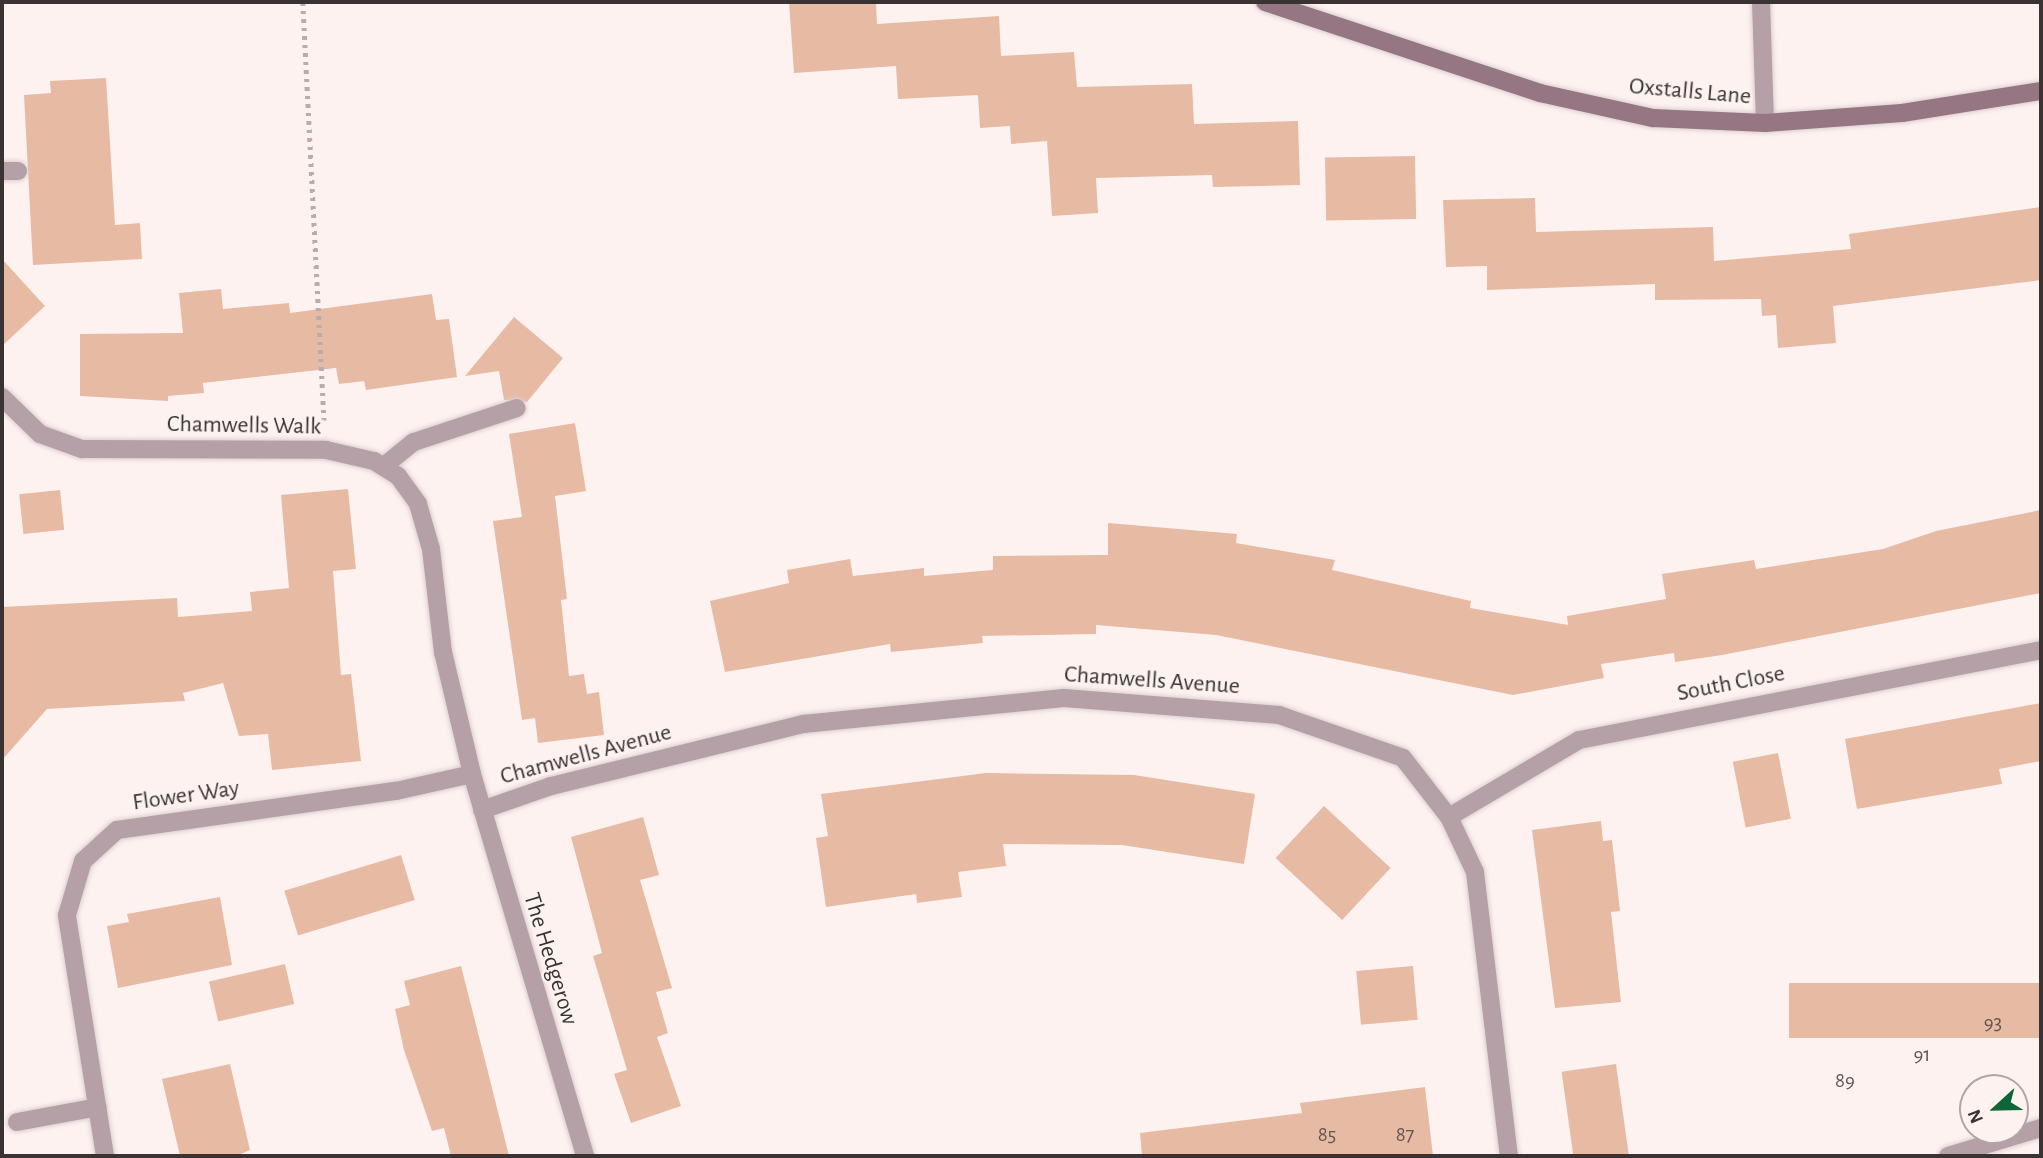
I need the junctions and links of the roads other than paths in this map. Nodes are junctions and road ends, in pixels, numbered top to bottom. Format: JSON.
{"nodes":[{"id":1,"x":1265,"y":2,"type":"edge"},
{"id":2,"x":1761,"y":2,"type":"edge"},
{"id":3,"x":2041,"y":92,"type":"edge"},
{"id":4,"x":1765,"y":123,"type":"junction"},
{"id":5,"x":2,"y":397,"type":"edge"},
{"id":6,"x":517,"y":408,"type":"dead end"},
{"id":7,"x":384,"y":466,"type":"junction"},
{"id":8,"x":2041,"y":650,"type":"edge"},
{"id":9,"x":472,"y":774,"type":"junction"},
{"id":10,"x":482,"y":810,"type":"junction"},
{"id":11,"x":1449,"y":817,"type":"junction"},
{"id":12,"x":98,"y":1107,"type":"junction"},
{"id":13,"x":17,"y":1122,"type":"dead end"},
{"id":14,"x":2041,"y":1128,"type":"edge"},
{"id":15,"x":105,"y":1156,"type":"edge"},
{"id":16,"x":585,"y":1156,"type":"edge"},
{"id":17,"x":1509,"y":1156,"type":"edge"},
{"id":18,"x":1948,"y":1156,"type":"edge"}],
"edges":[{"from":1,"to":4,"type":"street","name":"Oxstalls Lane"},
{"from":2,"to":4,"type":"street"},
{"from":3,"to":4,"type":"street","name":"Oxstalls Lane"},
{"from":5,"to":7,"type":"street","name":"Chamwells Walk"},
{"from":6,"to":7,"type":"street"},
{"from":7,"to":9,"type":"street"},
{"from":8,"to":11,"type":"street","name":"South Close"},
{"from":9,"to":10,"type":"street","name":"The Hedgerow"},
{"from":9,"to":12,"type":"street","name":"Flower Way"},
{"from":10,"to":11,"type":"street","name":"Chamwells Avenue"},
{"from":10,"to":16,"type":"street","name":"The Hedgerow"},
{"from":11,"to":17,"type":"street","name":"Chamwells Avenue"},
{"from":12,"to":13,"type":"street"},
{"from":12,"to":15,"type":"street","name":"Flower Way"},
{"from":14,"to":18,"type":"street"}]}
